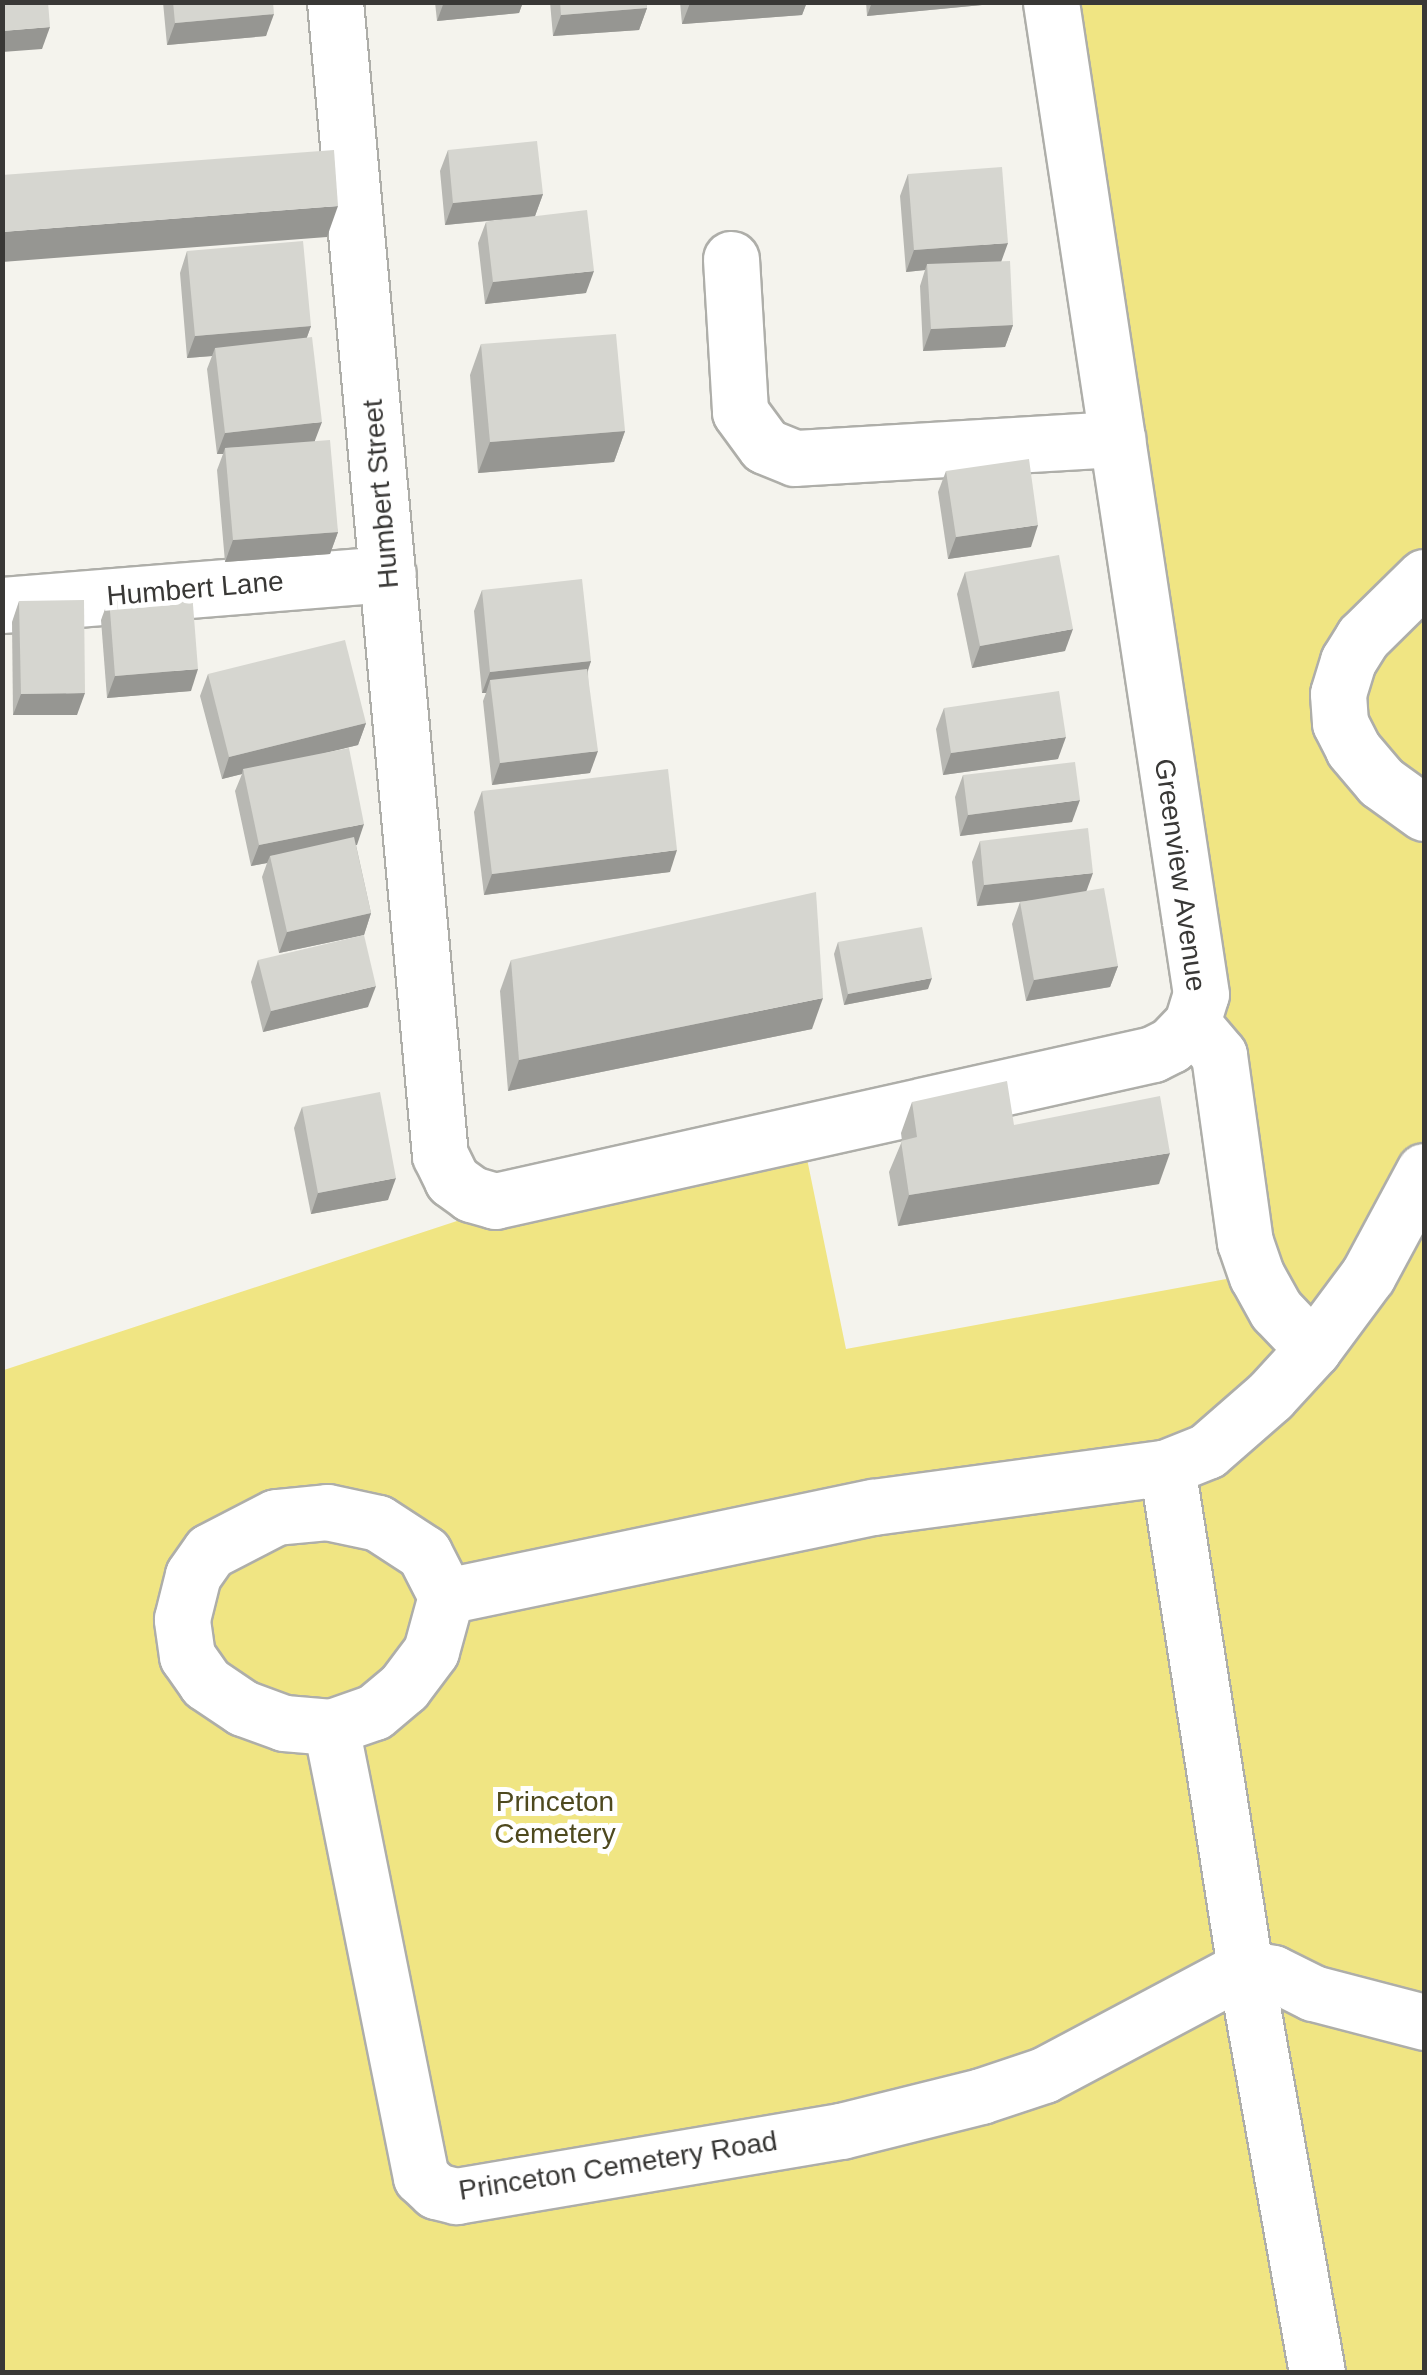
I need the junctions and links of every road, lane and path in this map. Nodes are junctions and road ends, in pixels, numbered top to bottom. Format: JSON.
{"nodes":[{"id":1,"x":335,"y":2,"type":"edge"},
{"id":2,"x":1051,"y":2,"type":"edge"},
{"id":3,"x":731,"y":259,"type":"dead end"},
{"id":4,"x":1117,"y":439,"type":"junction"},
{"id":5,"x":388,"y":574,"type":"junction"},
{"id":6,"x":1424,"y":577,"type":"edge"},
{"id":7,"x":2,"y":605,"type":"edge"},
{"id":8,"x":1424,"y":813,"type":"edge"},
{"id":9,"x":424,"y":986,"type":"joint"},
{"id":10,"x":1192,"y":1023,"type":"junction"},
{"id":11,"x":1424,"y":1171,"type":"edge"},
{"id":12,"x":1313,"y":1349,"type":"junction"},
{"id":13,"x":1167,"y":1467,"type":"junction"},
{"id":14,"x":446,"y":1596,"type":"junction"},
{"id":15,"x":331,"y":1726,"type":"junction"},
{"id":16,"x":1245,"y":1968,"type":"junction"},
{"id":17,"x":1424,"y":2022,"type":"edge"},
{"id":18,"x":1317,"y":2372,"type":"edge"}],
"edges":[{"from":1,"to":5,"type":"street","name":"Humbert Street"},
{"from":2,"to":4,"type":"street","name":"Greenview Avenue"},
{"from":3,"to":4,"type":"street"},
{"from":4,"to":10,"type":"street","name":"Greenview Avenue"},
{"from":5,"to":7,"type":"street","name":"Humbert Lane"},
{"from":5,"to":9,"type":"street","name":"Humbert Street"},
{"from":6,"to":8,"type":"street"},
{"from":9,"to":10,"type":"street","name":"Greenview Avenue"},
{"from":10,"to":12,"type":"street"},
{"from":11,"to":12,"type":"street"},
{"from":12,"to":13,"type":"street"},
{"from":13,"to":14,"type":"street"},
{"from":13,"to":16,"type":"street"},
{"from":14,"to":15,"type":"street"},
{"from":14,"to":15,"type":"street"},
{"from":15,"to":16,"type":"street","name":"Princeton Cemetery Road"},
{"from":16,"to":17,"type":"street"},
{"from":16,"to":18,"type":"street"}]}
